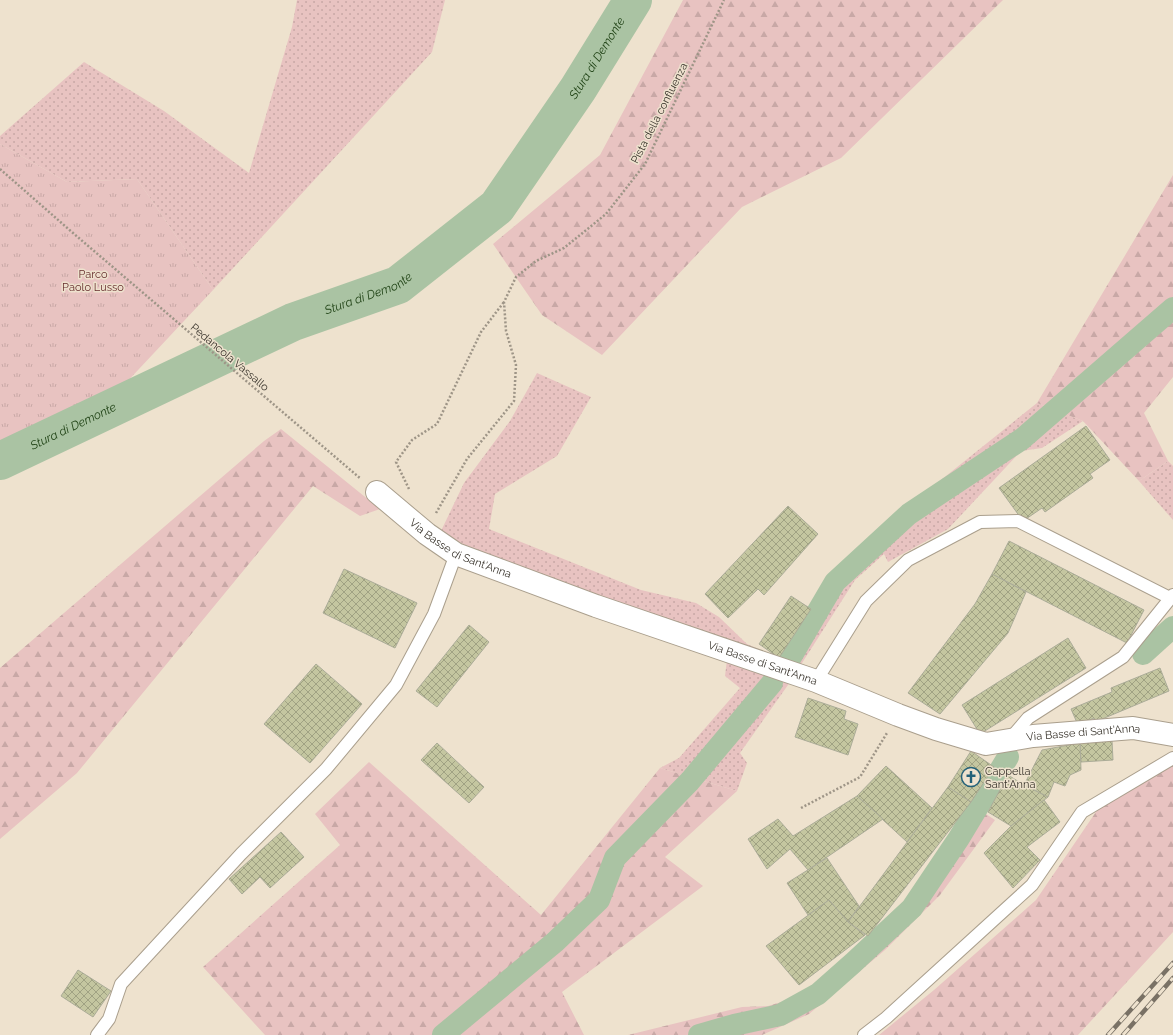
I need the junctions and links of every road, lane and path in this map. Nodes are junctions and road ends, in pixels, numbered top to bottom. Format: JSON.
{"nodes":[{"id":1,"x":724,"y":0,"type":"edge"},
{"id":2,"x":0,"y":169,"type":"edge"},
{"id":3,"x":504,"y":302,"type":"junction"},
{"id":4,"x":410,"y":491,"type":"dead end"},
{"id":5,"x":377,"y":492,"type":"joint"},
{"id":6,"x":427,"y":534,"type":"junction"},
{"id":7,"x":456,"y":554,"type":"junction"},
{"id":8,"x":1172,"y":597,"type":"edge"},
{"id":9,"x":816,"y":681,"type":"junction"},
{"id":10,"x":887,"y":733,"type":"dead end"},
{"id":11,"x":1173,"y":735,"type":"edge"},
{"id":12,"x":1008,"y":741,"type":"junction"},
{"id":13,"x":1173,"y":758,"type":"edge"},
{"id":14,"x":801,"y":808,"type":"dead end"},
{"id":15,"x":97,"y":1035,"type":"edge"},
{"id":16,"x":864,"y":1035,"type":"edge"}],
"edges":[{"from":1,"to":3,"type":"path","name":"Pista della confluenza"},
{"from":2,"to":5,"type":"path","name":"Pedancola Vassallo"},
{"from":3,"to":4,"type":"path"},
{"from":3,"to":6,"type":"path","name":"Pista della confluenza"},
{"from":5,"to":6,"type":"street","name":"Via Basse di Sant'Anna"},
{"from":6,"to":7,"type":"street","name":"Via Basse di Sant'Anna"},
{"from":7,"to":9,"type":"street","name":"Via Basse di Sant'Anna"},
{"from":7,"to":15,"type":"lane"},
{"from":8,"to":9,"type":"lane"},
{"from":8,"to":12,"type":"lane"},
{"from":9,"to":12,"type":"street","name":"Via Basse di Sant'Anna"},
{"from":10,"to":14,"type":"path"},
{"from":11,"to":12,"type":"street","name":"Via Basse di Sant'Anna"},
{"from":13,"to":16,"type":"lane"}]}
